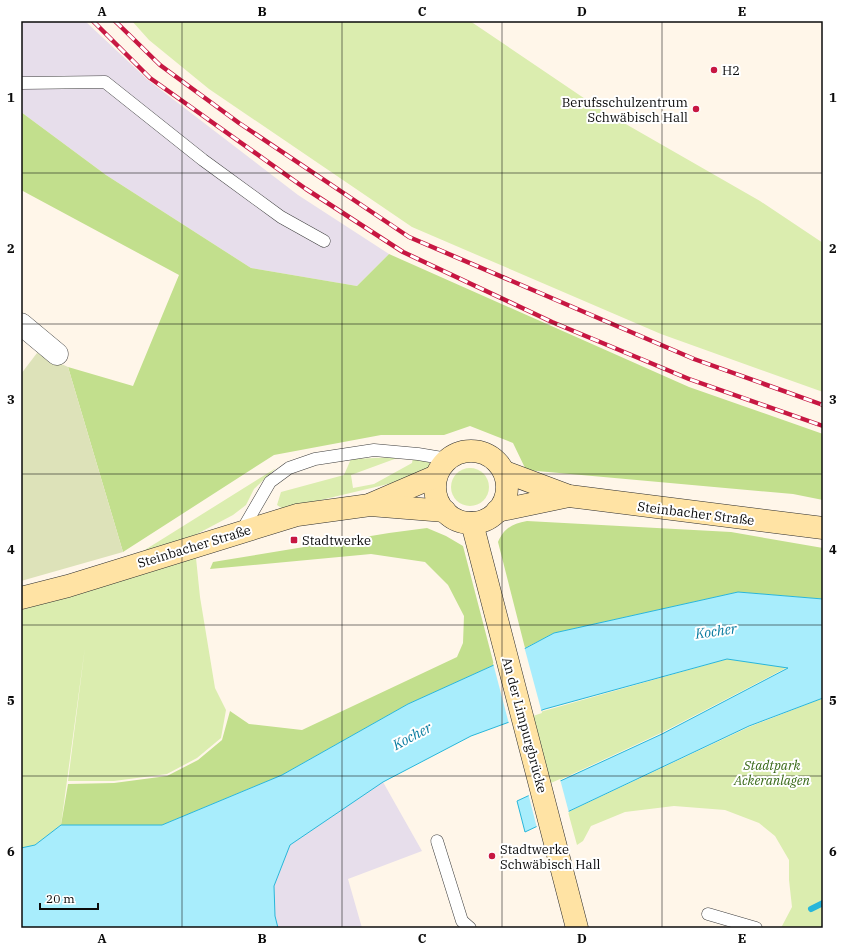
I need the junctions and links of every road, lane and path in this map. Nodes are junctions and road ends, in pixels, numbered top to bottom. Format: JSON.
{"nodes":[{"id":1,"x":21,"y":83,"type":"edge"},
{"id":2,"x":324,"y":240,"type":"dead end"},
{"id":3,"x":21,"y":324,"type":"edge"},
{"id":4,"x":57,"y":354,"type":"dead end"},
{"id":5,"x":442,"y":467,"type":"junction"},
{"id":6,"x":505,"y":472,"type":"junction"},
{"id":7,"x":569,"y":496,"type":"junction"},
{"id":8,"x":370,"y":505,"type":"junction"},
{"id":9,"x":498,"y":511,"type":"junction"},
{"id":10,"x":445,"y":512,"type":"junction"},
{"id":11,"x":472,"y":523,"type":"junction"},
{"id":12,"x":823,"y":528,"type":"edge"},
{"id":13,"x":241,"y":533,"type":"junction"},
{"id":14,"x":21,"y":598,"type":"edge"},
{"id":15,"x":437,"y":841,"type":"dead end"},
{"id":16,"x":708,"y":914,"type":"dead end"},
{"id":17,"x":470,"y":928,"type":"edge"},
{"id":18,"x":578,"y":928,"type":"edge"},
{"id":19,"x":756,"y":928,"type":"edge"}],
"edges":[{"from":1,"to":2,"type":"lane"},
{"from":3,"to":4,"type":"street"},
{"from":5,"to":6,"type":"main road"},
{"from":5,"to":8,"type":"main road","name":"Steinbacher Straße"},
{"from":5,"to":10,"type":"main road"},
{"from":5,"to":13,"type":"lane"},
{"from":6,"to":7,"type":"main road","name":"Steinbacher Straße"},
{"from":6,"to":9,"type":"main road"},
{"from":7,"to":9,"type":"main road","name":"Steinbacher Straße"},
{"from":7,"to":12,"type":"main road","name":"Steinbacher Straße"},
{"from":8,"to":10,"type":"main road","name":"Steinbacher Straße"},
{"from":8,"to":13,"type":"main road","name":"Steinbacher Straße"},
{"from":9,"to":11,"type":"main road"},
{"from":10,"to":11,"type":"main road"},
{"from":11,"to":18,"type":"main road","name":"An der Limpurgbrücke"},
{"from":13,"to":14,"type":"main road","name":"Steinbacher Straße"},
{"from":15,"to":17,"type":"lane"},
{"from":16,"to":19,"type":"lane"}]}
